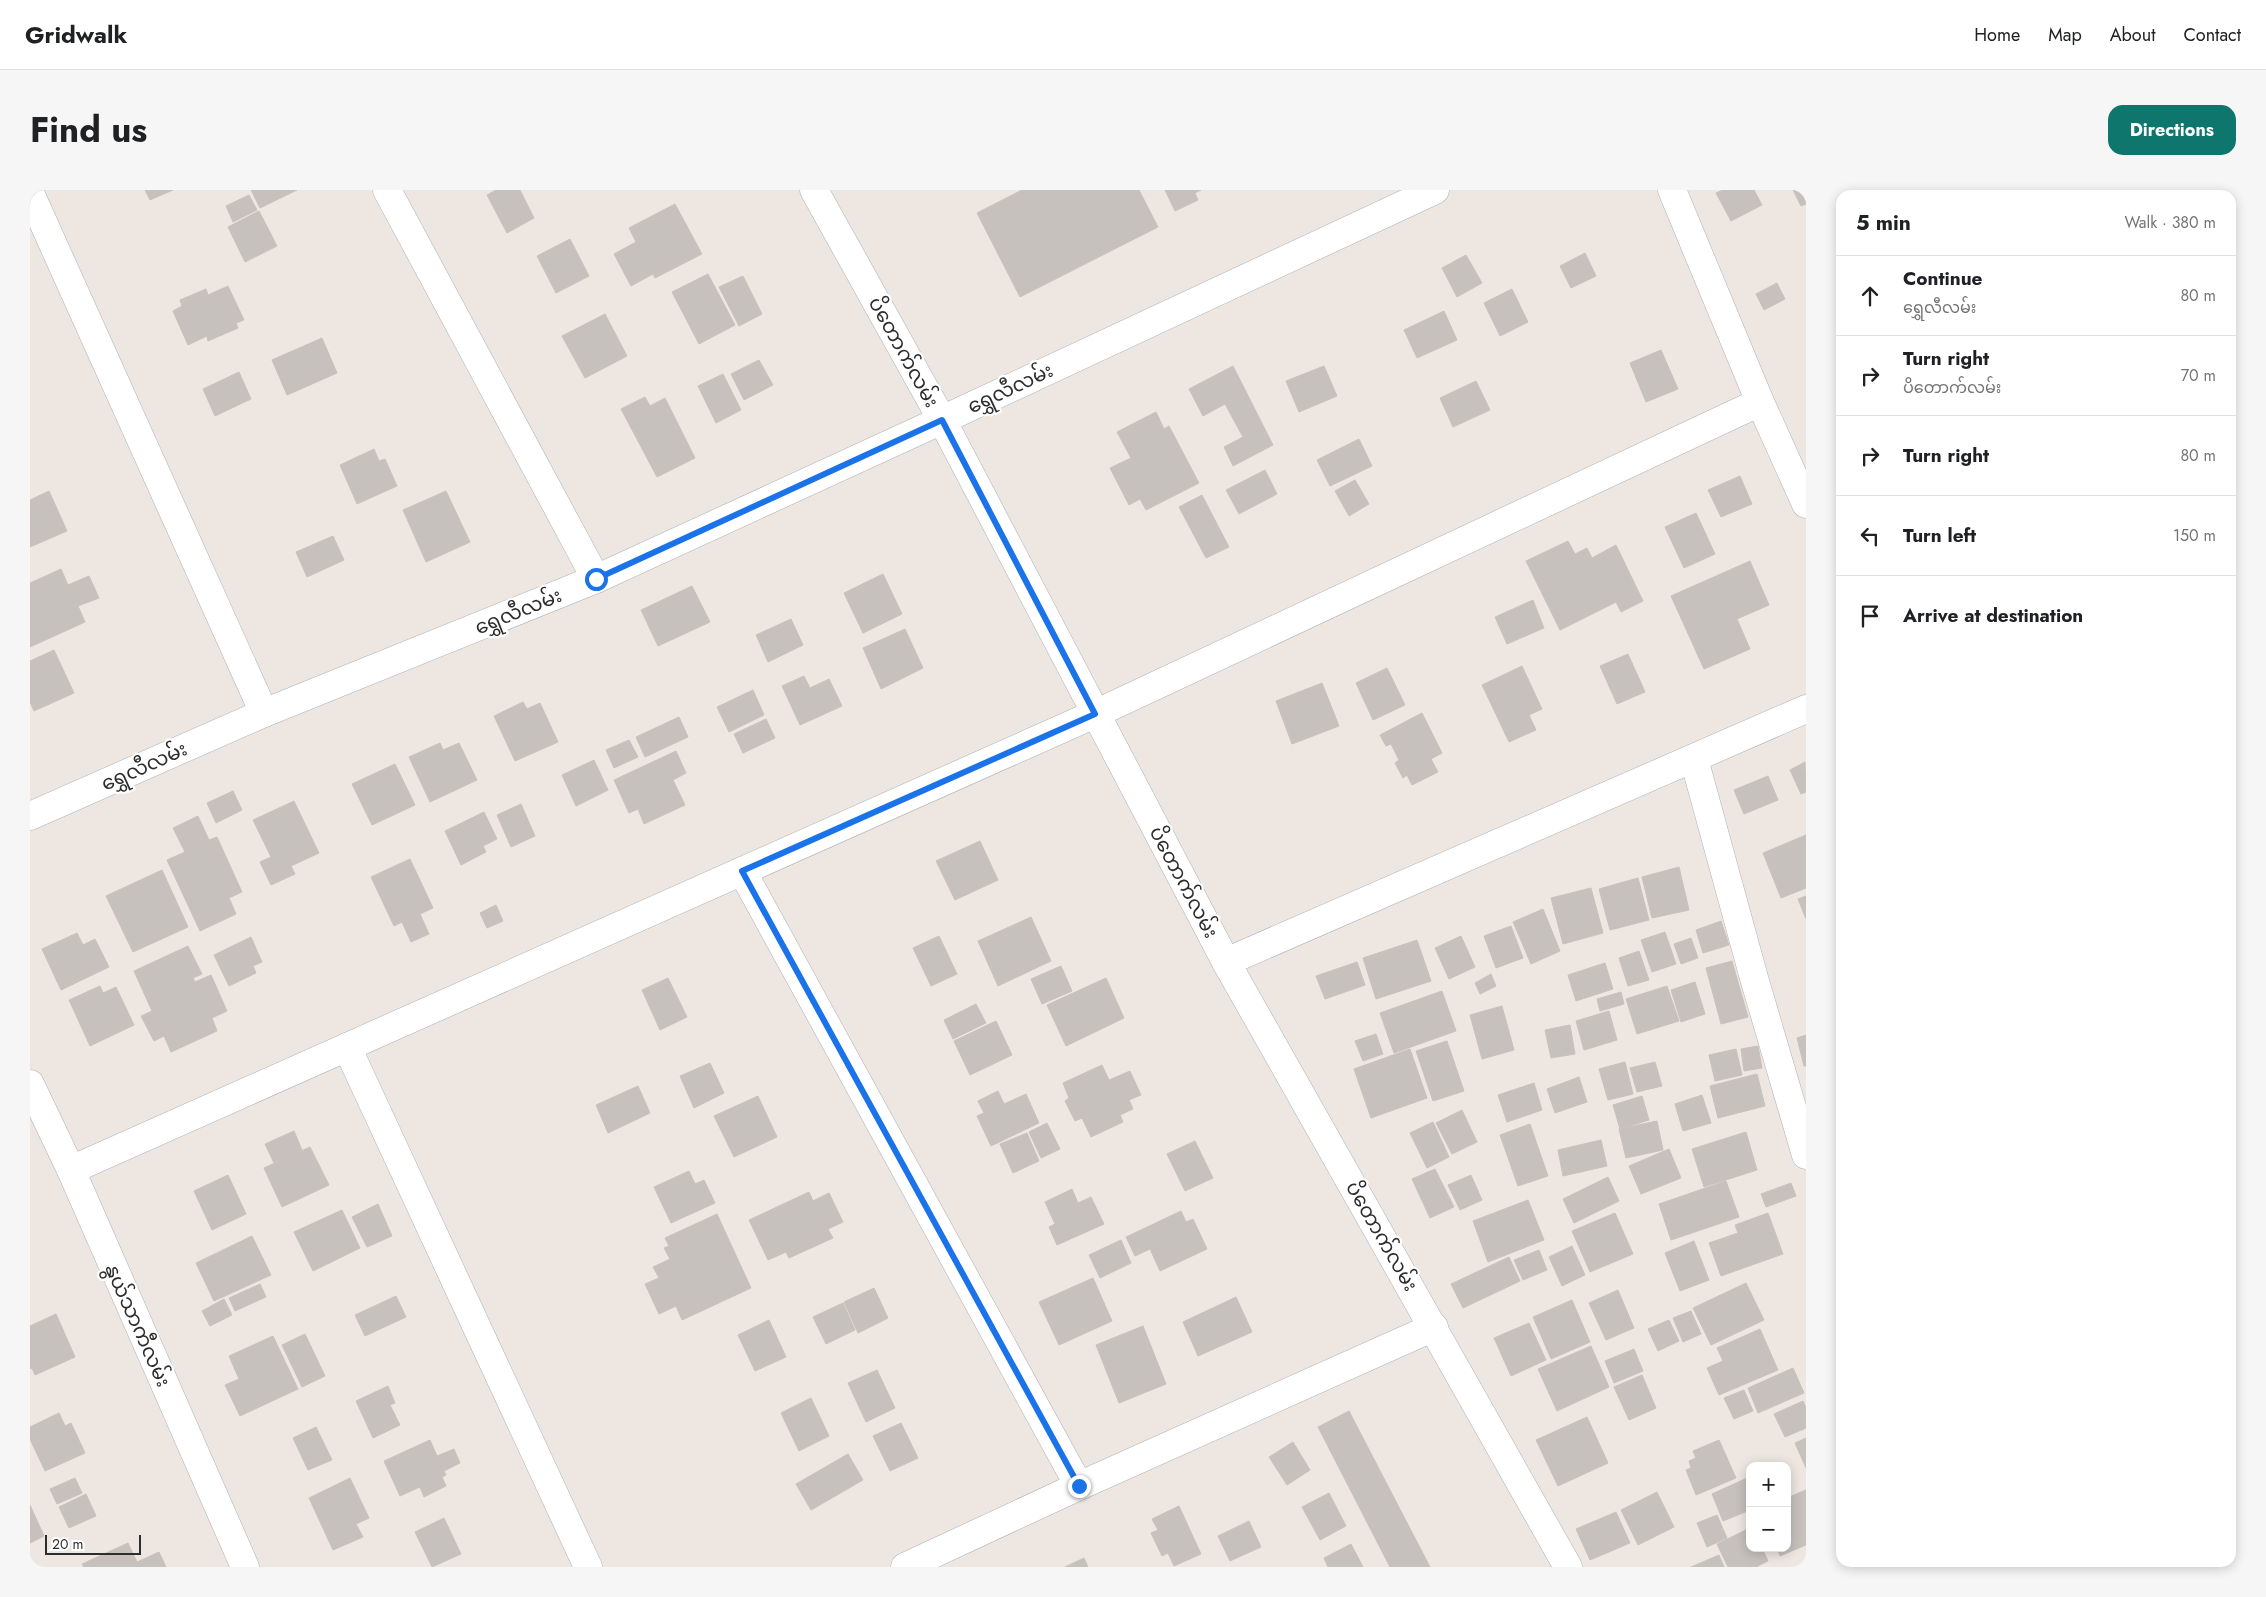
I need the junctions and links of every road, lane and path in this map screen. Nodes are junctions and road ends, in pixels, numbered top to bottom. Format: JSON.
{"nodes":[{"id":1,"x":387,"y":190,"type":"edge"},
{"id":2,"x":814,"y":190,"type":"edge"},
{"id":3,"x":1435,"y":190,"type":"edge"},
{"id":4,"x":1672,"y":190,"type":"edge"},
{"id":5,"x":30,"y":193,"type":"edge"},
{"id":6,"x":1760,"y":402,"type":"junction"},
{"id":7,"x":942,"y":420,"type":"junction"},
{"id":8,"x":1806,"y":504,"type":"edge"},
{"id":9,"x":596,"y":579,"type":"junction"},
{"id":10,"x":1806,"y":710,"type":"edge"},
{"id":11,"x":264,"y":713,"type":"junction"},
{"id":12,"x":1095,"y":714,"type":"junction"},
{"id":13,"x":1694,"y":759,"type":"junction"},
{"id":14,"x":30,"y":816,"type":"edge"},
{"id":15,"x":742,"y":871,"type":"junction"},
{"id":16,"x":1226,"y":962,"type":"junction"},
{"id":17,"x":346,"y":1046,"type":"junction"},
{"id":18,"x":30,"y":1084,"type":"edge"},
{"id":19,"x":1806,"y":1155,"type":"edge"},
{"id":20,"x":71,"y":1170,"type":"junction"},
{"id":21,"x":1434,"y":1327,"type":"junction"},
{"id":22,"x":1079,"y":1486,"type":"junction"},
{"id":23,"x":244,"y":1567,"type":"edge"},
{"id":24,"x":588,"y":1567,"type":"edge"},
{"id":25,"x":905,"y":1567,"type":"edge"},
{"id":26,"x":1568,"y":1567,"type":"edge"}],
"edges":[{"from":1,"to":9,"type":"street"},
{"from":2,"to":7,"type":"street","name":"ပိတောက်လမ်း"},
{"from":3,"to":7,"type":"street","name":"ရွှေလီလမ်း"},
{"from":4,"to":6,"type":"street"},
{"from":5,"to":11,"type":"street"},
{"from":6,"to":8,"type":"street"},
{"from":6,"to":12,"type":"street"},
{"from":7,"to":9,"type":"street","name":"ရွှေလီလမ်း"},
{"from":7,"to":12,"type":"street","name":"ပိတောက်လမ်း"},
{"from":9,"to":11,"type":"street","name":"ရွှေလီလမ်း"},
{"from":10,"to":13,"type":"street"},
{"from":11,"to":14,"type":"street","name":"ရွှေလီလမ်း"},
{"from":12,"to":15,"type":"street"},
{"from":12,"to":16,"type":"street","name":"ပိတောက်လမ်း"},
{"from":13,"to":16,"type":"street"},
{"from":13,"to":19,"type":"street"},
{"from":15,"to":17,"type":"street"},
{"from":15,"to":22,"type":"street"},
{"from":16,"to":21,"type":"street","name":"ပိတောက်လမ်း"},
{"from":17,"to":20,"type":"street"},
{"from":17,"to":24,"type":"street"},
{"from":18,"to":20,"type":"street","name":"နွယ်သာကီလမ်း"},
{"from":20,"to":23,"type":"street","name":"နွယ်သာကီလမ်း"},
{"from":21,"to":22,"type":"street"},
{"from":21,"to":26,"type":"street","name":"ပိတောက်လမ်း"},
{"from":22,"to":25,"type":"street"}]}
